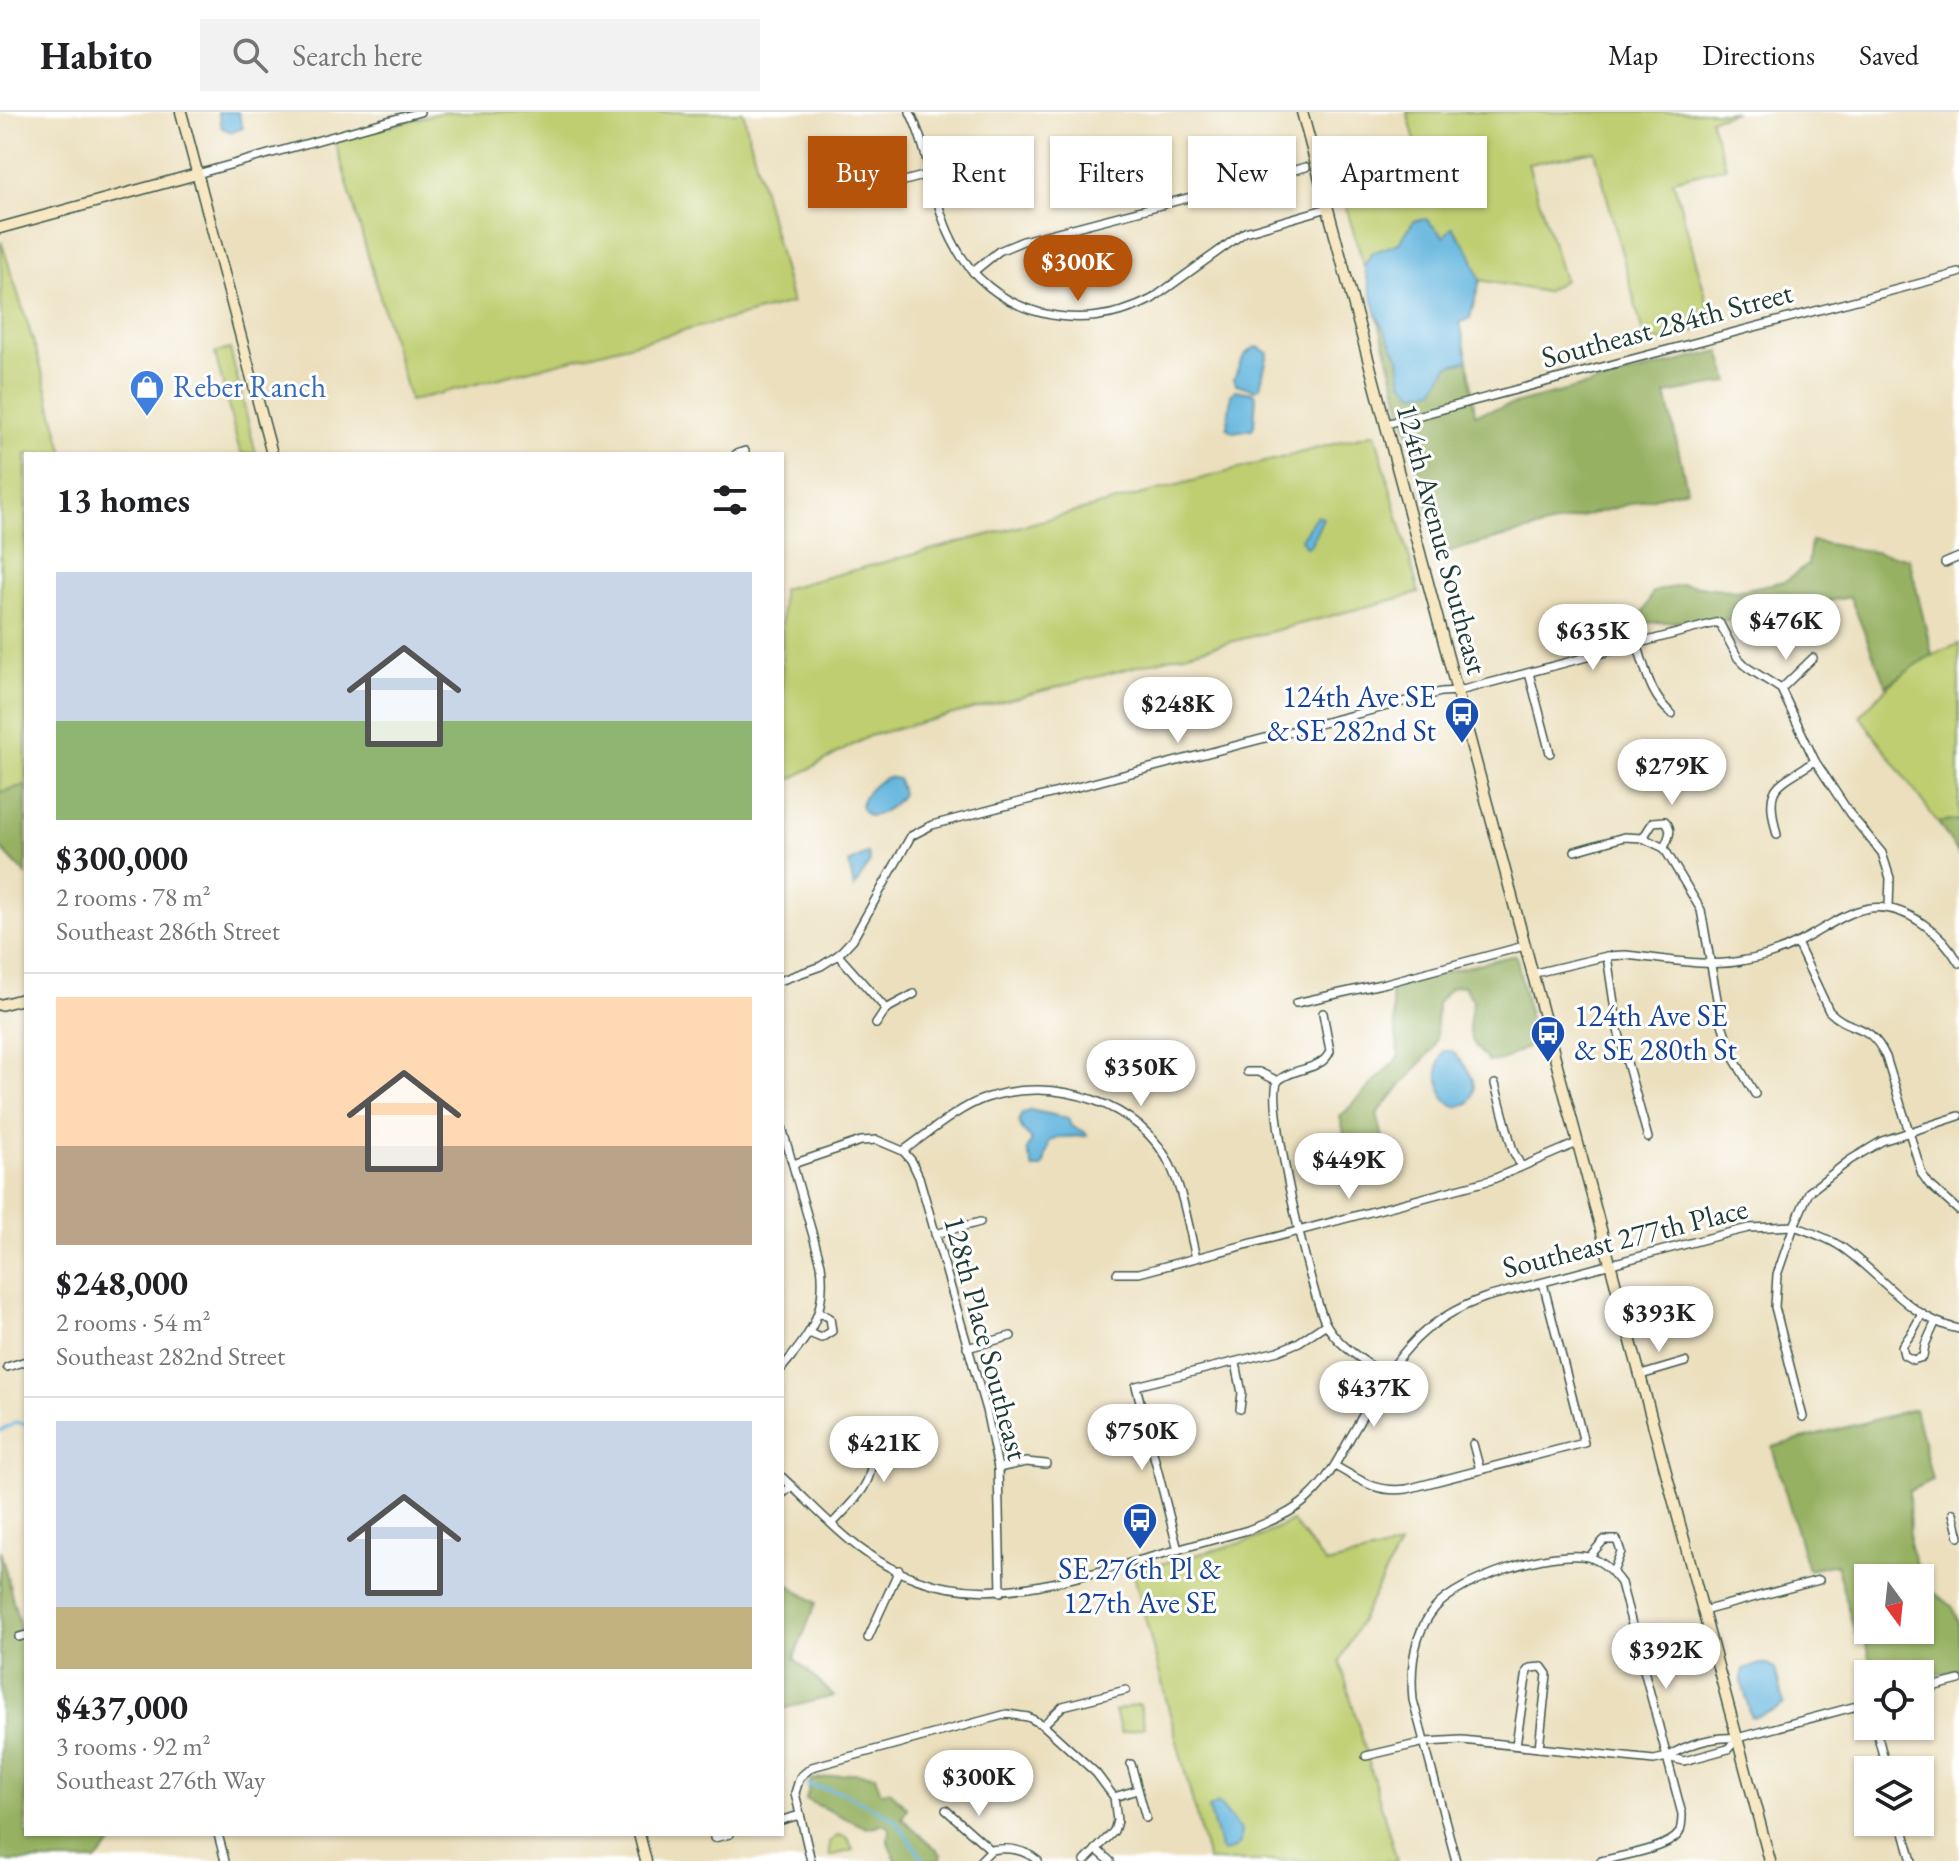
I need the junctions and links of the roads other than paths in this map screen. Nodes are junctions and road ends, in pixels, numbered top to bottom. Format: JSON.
{"nodes":[{"id":1,"x":181,"y":112,"type":"edge"},
{"id":2,"x":420,"y":112,"type":"edge"},
{"id":3,"x":910,"y":112,"type":"edge"},
{"id":4,"x":1302,"y":112,"type":"edge"},
{"id":5,"x":923,"y":145,"type":"edge"},
{"id":6,"x":1312,"y":149,"type":"edge"},
{"id":7,"x":1306,"y":167,"type":"dead end"},
{"id":8,"x":197,"y":174,"type":"junction"},
{"id":9,"x":941,"y":208,"type":"edge"},
{"id":10,"x":1328,"y":208,"type":"joint"},
{"id":11,"x":0,"y":228,"type":"edge"},
{"id":12,"x":973,"y":272,"type":"junction"},
{"id":13,"x":1959,"y":273,"type":"edge"},
{"id":14,"x":1386,"y":424,"type":"junction"},
{"id":15,"x":271,"y":452,"type":"edge"},
{"id":16,"x":1959,"y":557,"type":"edge"},
{"id":17,"x":1945,"y":563,"type":"dead end"},
{"id":18,"x":1637,"y":644,"type":"junction"},
{"id":19,"x":1813,"y":658,"type":"dead end"},
{"id":20,"x":1529,"y":673,"type":"junction"},
{"id":21,"x":1781,"y":689,"type":"junction"},
{"id":22,"x":1459,"y":691,"type":"junction"},
{"id":23,"x":1672,"y":714,"type":"dead end"},
{"id":24,"x":1550,"y":753,"type":"dead end"},
{"id":25,"x":1815,"y":761,"type":"junction"},
{"id":26,"x":1777,"y":835,"type":"dead end"},
{"id":27,"x":1643,"y":838,"type":"junction"},
{"id":28,"x":1664,"y":848,"type":"junction"},
{"id":29,"x":1575,"y":851,"type":"dead end"},
{"id":30,"x":1889,"y":907,"type":"junction"},
{"id":31,"x":1797,"y":943,"type":"junction"},
{"id":32,"x":1524,"y":946,"type":"junction"},
{"id":33,"x":838,"y":955,"type":"junction"},
{"id":34,"x":1607,"y":956,"type":"junction"},
{"id":35,"x":1712,"y":962,"type":"junction"},
{"id":36,"x":1959,"y":963,"type":"edge"},
{"id":37,"x":1531,"y":974,"type":"junction"},
{"id":38,"x":784,"y":979,"type":"edge"},
{"id":39,"x":914,"y":994,"type":"dead end"},
{"id":40,"x":24,"y":999,"type":"edge"},
{"id":41,"x":1296,"y":1003,"type":"dead end"},
{"id":42,"x":0,"y":1005,"type":"edge"},
{"id":43,"x":886,"y":1009,"type":"junction"},
{"id":44,"x":1323,"y":1013,"type":"dead end"},
{"id":45,"x":876,"y":1024,"type":"dead end"},
{"id":46,"x":1247,"y":1072,"type":"dead end"},
{"id":47,"x":1278,"y":1081,"type":"junction"},
{"id":48,"x":1495,"y":1084,"type":"dead end"},
{"id":49,"x":1755,"y":1094,"type":"dead end"},
{"id":50,"x":1959,"y":1116,"type":"edge"},
{"id":51,"x":1908,"y":1131,"type":"junction"},
{"id":52,"x":784,"y":1134,"type":"edge"},
{"id":53,"x":1648,"y":1138,"type":"dead end"},
{"id":54,"x":1577,"y":1143,"type":"junction"},
{"id":55,"x":903,"y":1151,"type":"junction"},
{"id":56,"x":793,"y":1164,"type":"junction"},
{"id":57,"x":1521,"y":1166,"type":"junction"},
{"id":58,"x":1959,"y":1211,"type":"edge"},
{"id":59,"x":980,"y":1222,"type":"dead end"},
{"id":60,"x":1794,"y":1226,"type":"junction"},
{"id":61,"x":1300,"y":1230,"type":"junction"},
{"id":62,"x":935,"y":1234,"type":"junction"},
{"id":63,"x":1196,"y":1258,"type":"junction"},
{"id":64,"x":1610,"y":1265,"type":"junction"},
{"id":65,"x":1117,"y":1273,"type":"dead end"},
{"id":66,"x":1543,"y":1283,"type":"junction"},
{"id":67,"x":1922,"y":1314,"type":"junction"},
{"id":68,"x":818,"y":1316,"type":"junction"},
{"id":69,"x":1935,"y":1323,"type":"junction"},
{"id":70,"x":1326,"y":1324,"type":"junction"},
{"id":71,"x":1959,"y":1329,"type":"edge"},
{"id":72,"x":809,"y":1333,"type":"junction"},
{"id":73,"x":1011,"y":1336,"type":"dead end"},
{"id":74,"x":967,"y":1348,"type":"junction"},
{"id":75,"x":24,"y":1362,"type":"edge"},
{"id":76,"x":1685,"y":1362,"type":"dead end"},
{"id":77,"x":1236,"y":1363,"type":"junction"},
{"id":78,"x":784,"y":1365,"type":"edge"},
{"id":79,"x":7,"y":1367,"type":"dead end"},
{"id":80,"x":1641,"y":1375,"type":"junction"},
{"id":81,"x":1386,"y":1376,"type":"junction"},
{"id":82,"x":1240,"y":1409,"type":"dead end"},
{"id":83,"x":1803,"y":1417,"type":"dead end"},
{"id":84,"x":868,"y":1422,"type":"dead end"},
{"id":85,"x":1473,"y":1444,"type":"dead end"},
{"id":86,"x":1046,"y":1464,"type":"dead end"},
{"id":87,"x":1335,"y":1466,"type":"junction"},
{"id":88,"x":998,"y":1468,"type":"junction"},
{"id":89,"x":1480,"y":1470,"type":"junction"},
{"id":90,"x":784,"y":1479,"type":"edge"},
{"id":91,"x":792,"y":1486,"type":"junction"},
{"id":92,"x":784,"y":1492,"type":"edge"},
{"id":93,"x":1953,"y":1513,"type":"dead end"},
{"id":94,"x":833,"y":1523,"type":"junction"},
{"id":95,"x":1959,"y":1537,"type":"edge"},
{"id":96,"x":1178,"y":1550,"type":"junction"},
{"id":97,"x":1589,"y":1557,"type":"junction"},
{"id":98,"x":899,"y":1570,"type":"junction"},
{"id":99,"x":1613,"y":1572,"type":"junction"},
{"id":100,"x":1819,"y":1580,"type":"dead end"},
{"id":101,"x":1001,"y":1592,"type":"junction"},
{"id":102,"x":1703,"y":1611,"type":"junction"},
{"id":103,"x":868,"y":1638,"type":"dead end"},
{"id":104,"x":1959,"y":1680,"type":"edge"},
{"id":105,"x":1934,"y":1686,"type":"edge"},
{"id":106,"x":1126,"y":1690,"type":"dead end"},
{"id":107,"x":1854,"y":1707,"type":"edge"},
{"id":108,"x":1043,"y":1725,"type":"junction"},
{"id":109,"x":1737,"y":1738,"type":"junction"},
{"id":110,"x":1425,"y":1742,"type":"junction"},
{"id":111,"x":1516,"y":1745,"type":"junction"},
{"id":112,"x":1539,"y":1748,"type":"junction"},
{"id":113,"x":1366,"y":1756,"type":"dead end"},
{"id":114,"x":1667,"y":1757,"type":"junction"},
{"id":115,"x":1131,"y":1764,"type":"dead end"},
{"id":116,"x":1137,"y":1790,"type":"junction"},
{"id":117,"x":1114,"y":1797,"type":"junction"},
{"id":118,"x":946,"y":1810,"type":"dead end"},
{"id":119,"x":800,"y":1815,"type":"junction"},
{"id":120,"x":1146,"y":1818,"type":"dead end"},
{"id":121,"x":784,"y":1819,"type":"edge"},
{"id":122,"x":219,"y":1836,"type":"edge"},
{"id":123,"x":640,"y":1836,"type":"edge"},
{"id":124,"x":722,"y":1836,"type":"edge"},
{"id":125,"x":1905,"y":1836,"type":"edge"},
{"id":126,"x":714,"y":1838,"type":"dead end"},
{"id":127,"x":1096,"y":1849,"type":"junction"},
{"id":128,"x":991,"y":1850,"type":"junction"},
{"id":129,"x":225,"y":1861,"type":"edge"},
{"id":130,"x":646,"y":1861,"type":"edge"},
{"id":131,"x":811,"y":1861,"type":"edge"},
{"id":132,"x":980,"y":1861,"type":"edge"},
{"id":133,"x":1038,"y":1861,"type":"edge"},
{"id":134,"x":1085,"y":1861,"type":"edge"},
{"id":135,"x":1110,"y":1861,"type":"edge"},
{"id":136,"x":1456,"y":1861,"type":"edge"},
{"id":137,"x":1601,"y":1861,"type":"edge"},
{"id":138,"x":1770,"y":1861,"type":"edge"},
{"id":139,"x":1912,"y":1861,"type":"edge"}],
"edges":[{"from":1,"to":8,"type":"street"},
{"from":2,"to":8,"type":"street"},
{"from":3,"to":5,"type":"street"},
{"from":4,"to":6,"type":"street","name":"124th Avenue Southeast"},
{"from":7,"to":12,"type":"street"},
{"from":8,"to":11,"type":"street"},
{"from":8,"to":15,"type":"street"},
{"from":9,"to":12,"type":"street"},
{"from":10,"to":12,"type":"street"},
{"from":10,"to":14,"type":"street","name":"124th Avenue Southeast"},
{"from":13,"to":14,"type":"street","name":"Southeast 284th Street"},
{"from":14,"to":22,"type":"street","name":"124th Avenue Southeast"},
{"from":16,"to":17,"type":"street"},
{"from":18,"to":20,"type":"street"},
{"from":18,"to":21,"type":"street"},
{"from":18,"to":23,"type":"street"},
{"from":19,"to":21,"type":"street"},
{"from":20,"to":22,"type":"street"},
{"from":20,"to":24,"type":"street"},
{"from":21,"to":25,"type":"street"},
{"from":22,"to":32,"type":"street","name":"124th Avenue Southeast"},
{"from":22,"to":33,"type":"street"},
{"from":25,"to":26,"type":"street"},
{"from":25,"to":30,"type":"street"},
{"from":27,"to":28,"type":"street"},
{"from":27,"to":28,"type":"street"},
{"from":27,"to":29,"type":"street"},
{"from":28,"to":35,"type":"street"},
{"from":30,"to":31,"type":"street"},
{"from":30,"to":36,"type":"street"},
{"from":31,"to":35,"type":"street"},
{"from":31,"to":51,"type":"street"},
{"from":32,"to":37,"type":"street","name":"124th Avenue Southeast"},
{"from":32,"to":41,"type":"street"},
{"from":33,"to":38,"type":"street"},
{"from":33,"to":43,"type":"street"},
{"from":34,"to":35,"type":"street"},
{"from":34,"to":37,"type":"street"},
{"from":34,"to":53,"type":"street"},
{"from":35,"to":49,"type":"street"},
{"from":37,"to":54,"type":"street","name":"124th Avenue Southeast"},
{"from":39,"to":43,"type":"street"},
{"from":40,"to":42,"type":"street"},
{"from":43,"to":45,"type":"street"},
{"from":44,"to":47,"type":"street"},
{"from":46,"to":47,"type":"street"},
{"from":47,"to":61,"type":"street"},
{"from":48,"to":57,"type":"street"},
{"from":50,"to":51,"type":"street","name":"Southeast 277th Place"},
{"from":51,"to":58,"type":"street"},
{"from":51,"to":60,"type":"street","name":"Southeast 277th Place"},
{"from":52,"to":56,"type":"street"},
{"from":54,"to":57,"type":"street"},
{"from":54,"to":64,"type":"street","name":"124th Avenue Southeast"},
{"from":55,"to":56,"type":"street"},
{"from":55,"to":62,"type":"street","name":"128th Place Southeast"},
{"from":55,"to":63,"type":"street"},
{"from":56,"to":68,"type":"street"},
{"from":57,"to":61,"type":"street"},
{"from":59,"to":62,"type":"street"},
{"from":60,"to":64,"type":"street","name":"Southeast 277th Place"},
{"from":60,"to":67,"type":"street"},
{"from":60,"to":83,"type":"street"},
{"from":61,"to":63,"type":"street"},
{"from":61,"to":70,"type":"street"},
{"from":62,"to":74,"type":"street","name":"128th Place Southeast"},
{"from":63,"to":65,"type":"street"},
{"from":64,"to":66,"type":"street","name":"Southeast 277th Place"},
{"from":64,"to":80,"type":"street","name":"124th Avenue Southeast"},
{"from":66,"to":81,"type":"street","name":"Southeast 277th Place"},
{"from":66,"to":89,"type":"street"},
{"from":67,"to":69,"type":"street"},
{"from":67,"to":69,"type":"street"},
{"from":68,"to":72,"type":"street"},
{"from":68,"to":72,"type":"street"},
{"from":69,"to":71,"type":"street"},
{"from":70,"to":77,"type":"street"},
{"from":70,"to":81,"type":"street"},
{"from":72,"to":78,"type":"street"},
{"from":73,"to":74,"type":"street"},
{"from":74,"to":88,"type":"street","name":"128th Place Southeast"},
{"from":75,"to":79,"type":"street"},
{"from":76,"to":80,"type":"street"},
{"from":77,"to":82,"type":"street"},
{"from":77,"to":96,"type":"street"},
{"from":80,"to":102,"type":"street","name":"124th Avenue Southeast"},
{"from":81,"to":87,"type":"street","name":"Southeast 277th Place"},
{"from":84,"to":94,"type":"street"},
{"from":85,"to":89,"type":"street"},
{"from":86,"to":88,"type":"street"},
{"from":87,"to":89,"type":"street"},
{"from":87,"to":96,"type":"street","name":"Southeast 277th Place"},
{"from":88,"to":101,"type":"street","name":"128th Place Southeast"},
{"from":90,"to":91,"type":"street","name":"Southeast 277th Place"},
{"from":91,"to":92,"type":"street"},
{"from":91,"to":94,"type":"street","name":"Southeast 277th Place"},
{"from":93,"to":95,"type":"street"},
{"from":94,"to":98,"type":"street","name":"Southeast 277th Place"},
{"from":96,"to":101,"type":"street","name":"Southeast 277th Place"},
{"from":97,"to":99,"type":"street"},
{"from":97,"to":99,"type":"street"},
{"from":97,"to":110,"type":"street"},
{"from":98,"to":101,"type":"street","name":"Southeast 277th Place"},
{"from":98,"to":103,"type":"street"},
{"from":99,"to":114,"type":"street"},
{"from":100,"to":102,"type":"street"},
{"from":102,"to":109,"type":"street","name":"124th Avenue Southeast"},
{"from":104,"to":105,"type":"street"},
{"from":106,"to":108,"type":"street"},
{"from":107,"to":109,"type":"street"},
{"from":108,"to":117,"type":"street"},
{"from":108,"to":119,"type":"street"},
{"from":109,"to":114,"type":"street"},
{"from":109,"to":114,"type":"street"},
{"from":109,"to":138,"type":"street","name":"124th Avenue Southeast"},
{"from":110,"to":111,"type":"street"},
{"from":110,"to":113,"type":"street"},
{"from":110,"to":136,"type":"street"},
{"from":111,"to":112,"type":"street"},
{"from":111,"to":112,"type":"street"},
{"from":112,"to":114,"type":"street"},
{"from":114,"to":137,"type":"street"},
{"from":115,"to":116,"type":"street"},
{"from":116,"to":117,"type":"street"},
{"from":116,"to":120,"type":"street"},
{"from":117,"to":127,"type":"street"},
{"from":118,"to":128,"type":"street"},
{"from":119,"to":121,"type":"street"},
{"from":119,"to":131,"type":"street"},
{"from":122,"to":129,"type":"street"},
{"from":123,"to":130,"type":"street"},
{"from":124,"to":126,"type":"street"},
{"from":125,"to":139,"type":"street"},
{"from":127,"to":134,"type":"street"},
{"from":127,"to":135,"type":"street"},
{"from":128,"to":132,"type":"street"},
{"from":128,"to":133,"type":"street"}]}
